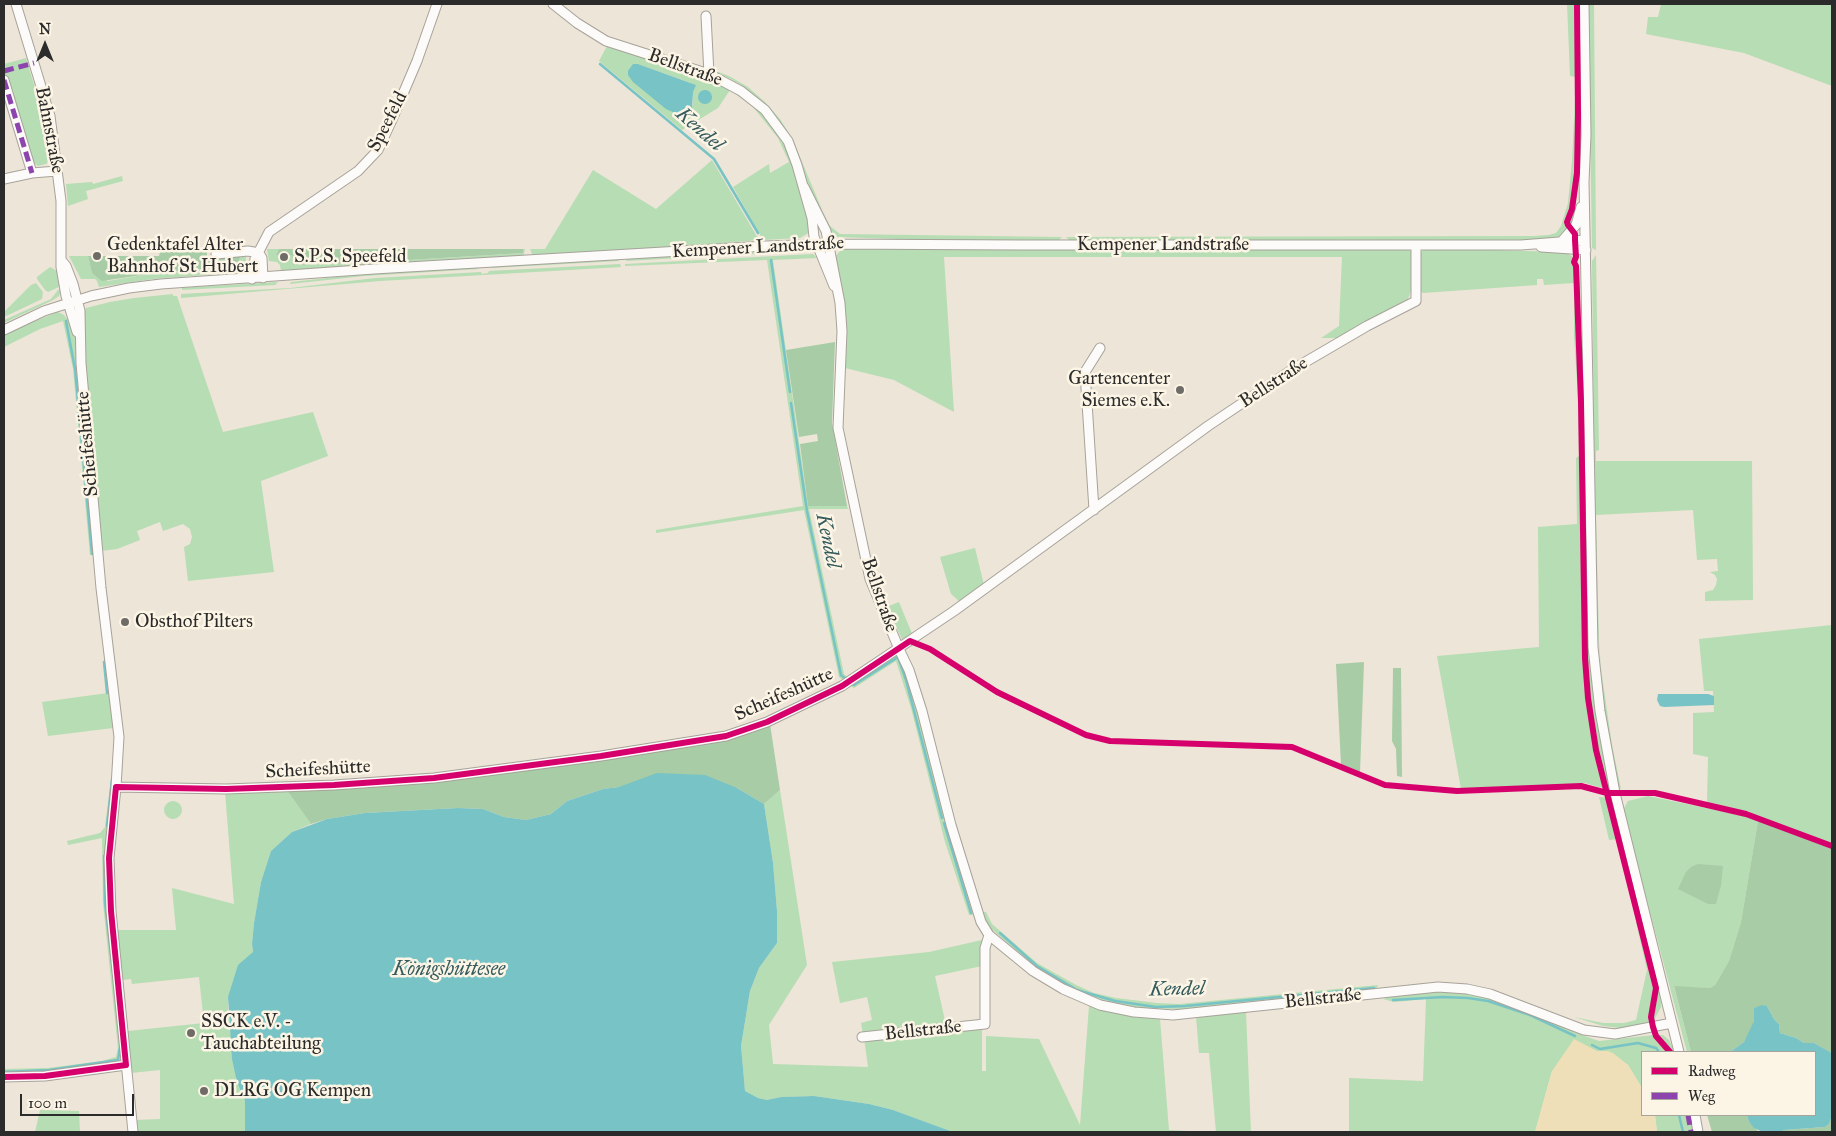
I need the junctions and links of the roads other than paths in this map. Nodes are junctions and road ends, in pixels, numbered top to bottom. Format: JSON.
{"nodes":[{"id":1,"x":16,"y":4,"type":"edge"},
{"id":2,"x":437,"y":4,"type":"edge"},
{"id":3,"x":553,"y":4,"type":"edge"},
{"id":4,"x":1584,"y":4,"type":"edge"},
{"id":5,"x":706,"y":16,"type":"dead end"},
{"id":6,"x":710,"y":74,"type":"junction"},
{"id":7,"x":4,"y":80,"type":"edge"},
{"id":8,"x":57,"y":171,"type":"junction"},
{"id":9,"x":32,"y":173,"type":"junction"},
{"id":10,"x":4,"y":179,"type":"edge"},
{"id":11,"x":1584,"y":182,"type":"junction"},
{"id":12,"x":804,"y":187,"type":"junction"},
{"id":13,"x":1562,"y":240,"type":"junction"},
{"id":14,"x":1586,"y":240,"type":"junction"},
{"id":15,"x":816,"y":244,"type":"junction"},
{"id":16,"x":829,"y":244,"type":"junction"},
{"id":17,"x":1521,"y":245,"type":"junction"},
{"id":18,"x":1416,"y":246,"type":"junction"},
{"id":19,"x":1586,"y":250,"type":"junction"},
{"id":20,"x":259,"y":252,"type":"junction"},
{"id":21,"x":216,"y":254,"type":"dead end"},
{"id":22,"x":61,"y":260,"type":"junction"},
{"id":23,"x":263,"y":278,"type":"junction"},
{"id":24,"x":252,"y":279,"type":"junction"},
{"id":25,"x":78,"y":300,"type":"junction"},
{"id":26,"x":68,"y":303,"type":"junction"},
{"id":27,"x":840,"y":303,"type":"junction"},
{"id":28,"x":4,"y":330,"type":"edge"},
{"id":29,"x":79,"y":340,"type":"junction"},
{"id":30,"x":1100,"y":348,"type":"dead end"},
{"id":31,"x":1094,"y":510,"type":"junction"},
{"id":32,"x":899,"y":649,"type":"junction"},
{"id":33,"x":116,"y":787,"type":"junction"},
{"id":34,"x":989,"y":935,"type":"junction"},
{"id":35,"x":1672,"y":1024,"type":"junction"},
{"id":36,"x":862,"y":1037,"type":"dead end"},
{"id":37,"x":1679,"y":1051,"type":"edge"},
{"id":38,"x":126,"y":1065,"type":"junction"},
{"id":39,"x":4,"y":1077,"type":"edge"},
{"id":40,"x":1695,"y":1116,"type":"edge"},
{"id":41,"x":133,"y":1132,"type":"edge"},
{"id":42,"x":1698,"y":1132,"type":"edge"}],
"edges":[{"from":1,"to":8,"type":"street","name":"Bahnstraße"},
{"from":2,"to":20,"type":"street","name":"Speefeld"},
{"from":3,"to":6,"type":"street","name":"Bellstraße"},
{"from":4,"to":11,"type":"street"},
{"from":5,"to":6,"type":"street"},
{"from":6,"to":12,"type":"street","name":"Bellstraße"},
{"from":7,"to":9,"type":"street"},
{"from":8,"to":9,"type":"street"},
{"from":8,"to":22,"type":"street","name":"Bahnstraße"},
{"from":9,"to":10,"type":"street"},
{"from":11,"to":13,"type":"street"},
{"from":11,"to":14,"type":"street"},
{"from":12,"to":15,"type":"street","name":"Bellstraße"},
{"from":12,"to":16,"type":"street","name":"Bellstraße"},
{"from":13,"to":14,"type":"street","name":"Kempener Landstraße"},
{"from":13,"to":17,"type":"street","name":"Kempener Landstraße"},
{"from":14,"to":19,"type":"street"},
{"from":15,"to":16,"type":"street","name":"Kempener Landstraße"},
{"from":15,"to":23,"type":"street","name":"Kempener Landstraße"},
{"from":15,"to":27,"type":"street","name":"Bellstraße"},
{"from":16,"to":18,"type":"street","name":"Kempener Landstraße"},
{"from":16,"to":27,"type":"street","name":"Bellstraße"},
{"from":17,"to":18,"type":"street","name":"Kempener Landstraße"},
{"from":17,"to":19,"type":"street","name":"Kempener Landstraße"},
{"from":18,"to":31,"type":"street","name":"Bellstraße"},
{"from":19,"to":35,"type":"street"},
{"from":20,"to":21,"type":"street"},
{"from":20,"to":23,"type":"street"},
{"from":20,"to":24,"type":"street","name":"Speefeld"},
{"from":22,"to":25,"type":"street","name":"Bahnstraße"},
{"from":22,"to":26,"type":"street","name":"Bahnstraße"},
{"from":23,"to":24,"type":"street","name":"Kempener Landstraße"},
{"from":24,"to":25,"type":"street","name":"Kempener Landstraße"},
{"from":25,"to":26,"type":"street","name":"Kempener Landstraße"},
{"from":25,"to":29,"type":"street","name":"Scheifeshütte"},
{"from":26,"to":28,"type":"street","name":"Kempener Landstraße"},
{"from":26,"to":29,"type":"street","name":"Scheifeshütte"},
{"from":27,"to":32,"type":"street","name":"Bellstraße"},
{"from":29,"to":33,"type":"street","name":"Scheifeshütte"},
{"from":30,"to":31,"type":"street"},
{"from":31,"to":32,"type":"street","name":"Bellstraße"},
{"from":32,"to":33,"type":"street","name":"Scheifeshütte"},
{"from":32,"to":34,"type":"street","name":"Bellstraße"},
{"from":33,"to":38,"type":"street","name":"Scheifeshütte"},
{"from":34,"to":35,"type":"street","name":"Bellstraße"},
{"from":34,"to":36,"type":"street","name":"Bellstraße"},
{"from":35,"to":37,"type":"street"},
{"from":38,"to":39,"type":"street"},
{"from":38,"to":41,"type":"street","name":"Scheifeshütte"},
{"from":40,"to":42,"type":"street"}]}
